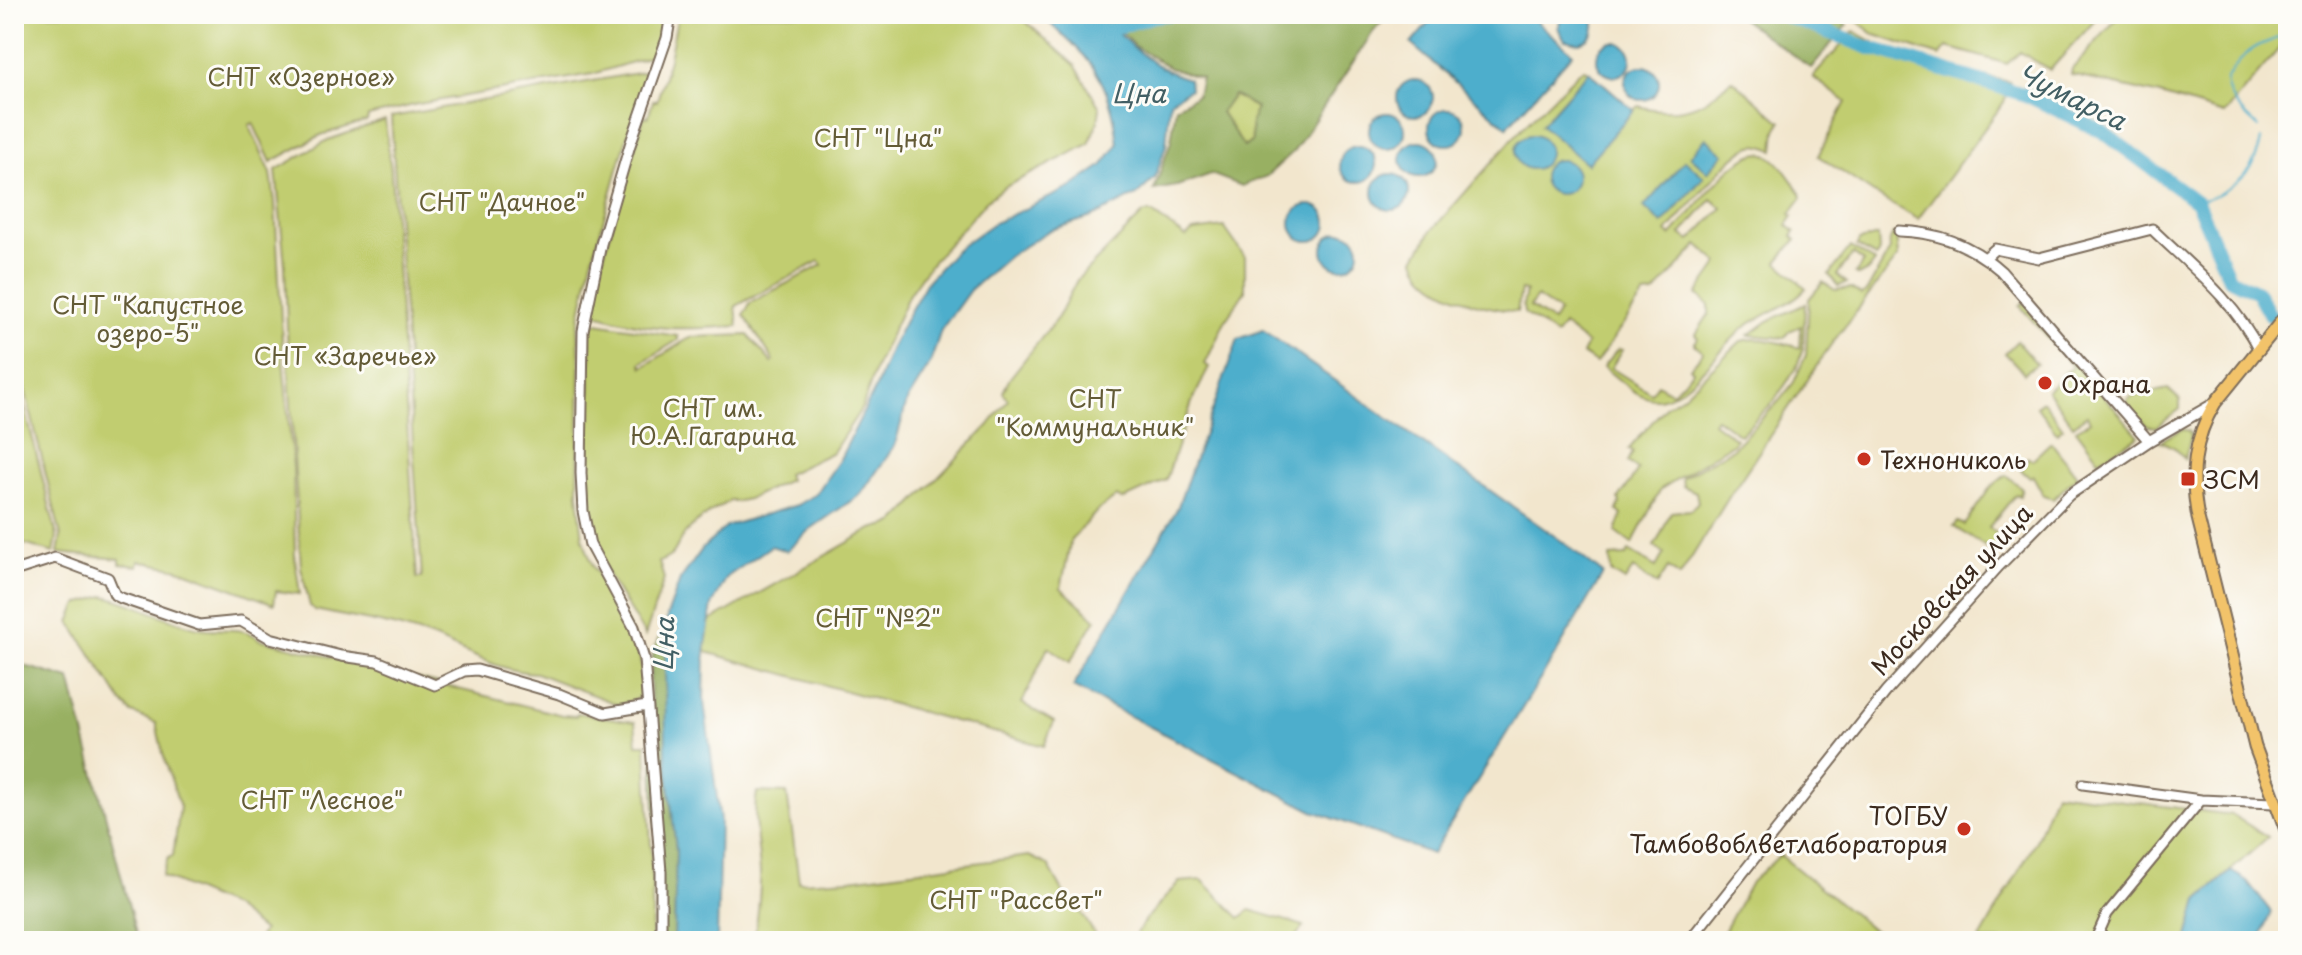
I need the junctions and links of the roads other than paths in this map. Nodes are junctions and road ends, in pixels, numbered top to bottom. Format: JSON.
{"nodes":[{"id":1,"x":671,"y":14,"type":"edge"},
{"id":2,"x":1899,"y":231,"type":"dead end"},
{"id":3,"x":1986,"y":257,"type":"junction"},
{"id":4,"x":2288,"y":313,"type":"edge"},
{"id":5,"x":2259,"y":350,"type":"junction"},
{"id":6,"x":2215,"y":403,"type":"junction"},
{"id":7,"x":2149,"y":441,"type":"junction"},
{"id":8,"x":14,"y":571,"type":"edge"},
{"id":9,"x":647,"y":706,"type":"junction"},
{"id":10,"x":2083,"y":784,"type":"dead end"},
{"id":11,"x":2201,"y":800,"type":"junction"},
{"id":12,"x":2274,"y":803,"type":"junction"},
{"id":13,"x":2288,"y":835,"type":"edge"},
{"id":14,"x":661,"y":941,"type":"edge"},
{"id":15,"x":1689,"y":941,"type":"edge"},
{"id":16,"x":2095,"y":941,"type":"edge"}],
"edges":[{"from":1,"to":9,"type":"street"},
{"from":2,"to":3,"type":"street"},
{"from":3,"to":5,"type":"street"},
{"from":3,"to":7,"type":"street"},
{"from":4,"to":5,"type":"main road","name":"Московская улица"},
{"from":5,"to":6,"type":"main road","name":"Московская улица"},
{"from":6,"to":7,"type":"street","name":"Московская улица"},
{"from":6,"to":12,"type":"main road"},
{"from":7,"to":15,"type":"street","name":"Московская улица"},
{"from":8,"to":9,"type":"street"},
{"from":9,"to":14,"type":"street"},
{"from":10,"to":11,"type":"street"},
{"from":11,"to":12,"type":"street"},
{"from":11,"to":16,"type":"street"},
{"from":12,"to":13,"type":"main road"}]}
